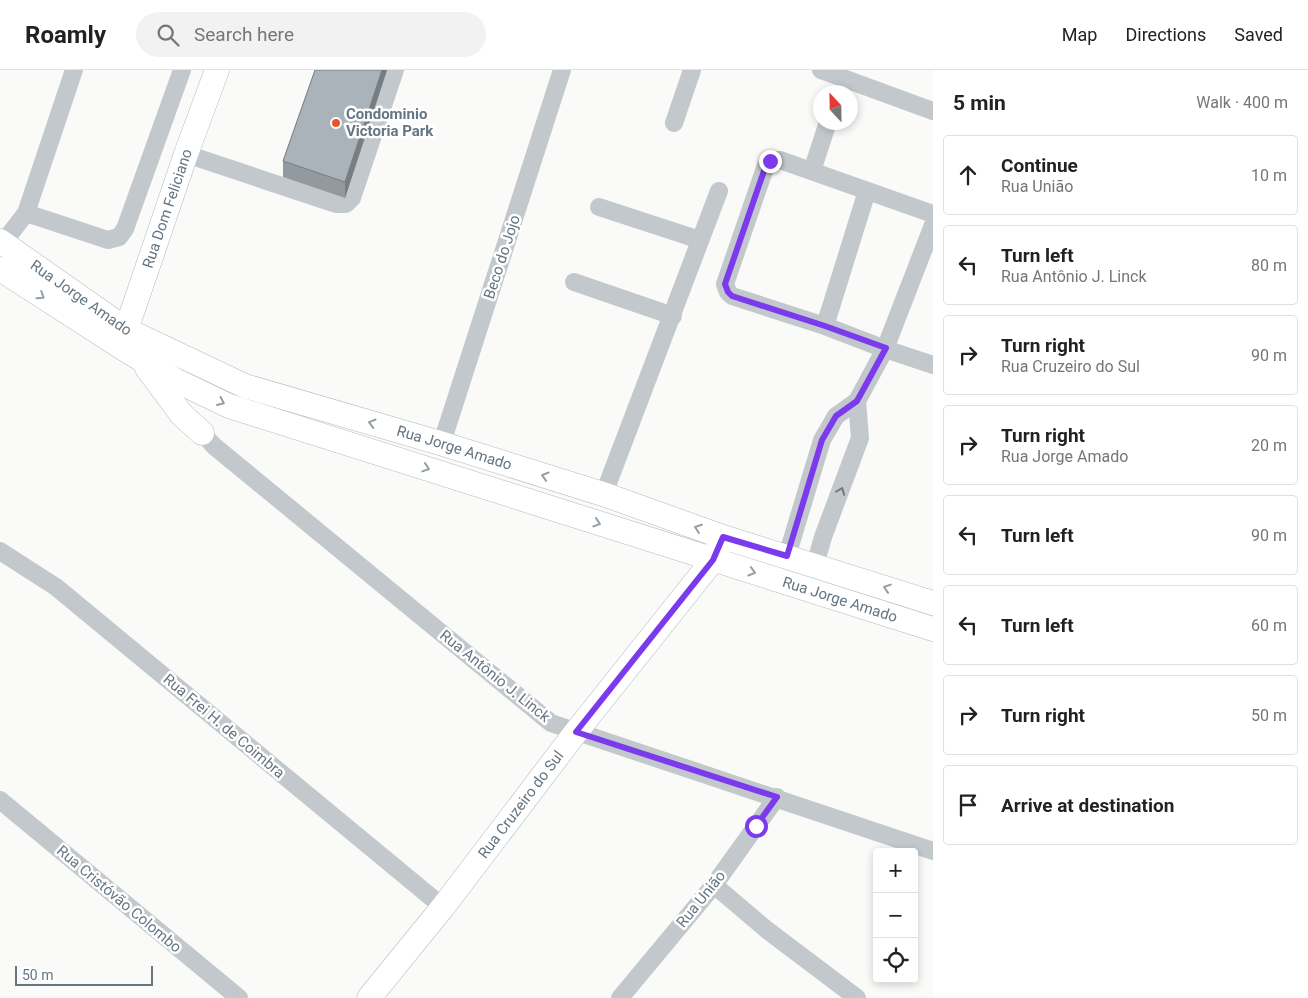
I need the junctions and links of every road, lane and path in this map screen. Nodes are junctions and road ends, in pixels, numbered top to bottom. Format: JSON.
{"nodes":[{"id":1,"x":74,"y":70,"type":"edge"},
{"id":2,"x":182,"y":70,"type":"edge"},
{"id":3,"x":216,"y":70,"type":"edge"},
{"id":4,"x":395,"y":70,"type":"edge"},
{"id":5,"x":562,"y":70,"type":"edge"},
{"id":6,"x":692,"y":70,"type":"edge"},
{"id":7,"x":821,"y":70,"type":"edge"},
{"id":8,"x":840,"y":85,"type":"edge"},
{"id":9,"x":858,"y":90,"type":"edge"},
{"id":10,"x":933,"y":111,"type":"edge"},
{"id":11,"x":674,"y":123,"type":"dead end"},
{"id":12,"x":825,"y":130,"type":"edge"},
{"id":13,"x":186,"y":154,"type":"junction"},
{"id":14,"x":812,"y":171,"type":"junction"},
{"id":15,"x":719,"y":191,"type":"dead end"},
{"id":16,"x":866,"y":191,"type":"junction"},
{"id":17,"x":599,"y":207,"type":"dead end"},
{"id":18,"x":26,"y":213,"type":"junction"},
{"id":19,"x":933,"y":214,"type":"edge"},
{"id":20,"x":933,"y":225,"type":"edge"},
{"id":21,"x":700,"y":240,"type":"junction"},
{"id":22,"x":1,"y":242,"type":"edge"},
{"id":23,"x":0,"y":269,"type":"edge"},
{"id":24,"x":574,"y":282,"type":"dead end"},
{"id":25,"x":673,"y":316,"type":"junction"},
{"id":26,"x":825,"y":326,"type":"junction"},
{"id":27,"x":124,"y":338,"type":"junction"},
{"id":28,"x":165,"y":347,"type":"junction"},
{"id":29,"x":886,"y":348,"type":"junction"},
{"id":30,"x":142,"y":360,"type":"junction"},
{"id":31,"x":933,"y":365,"type":"edge"},
{"id":32,"x":177,"y":381,"type":"junction"},
{"id":33,"x":857,"y":401,"type":"junction"},
{"id":34,"x":202,"y":433,"type":"junction"},
{"id":35,"x":440,"y":443,"type":"junction"},
{"id":36,"x":606,"y":495,"type":"junction"},
{"id":37,"x":723,"y":537,"type":"junction"},
{"id":38,"x":0,"y":551,"type":"edge"},
{"id":39,"x":787,"y":556,"type":"junction"},
{"id":40,"x":713,"y":560,"type":"junction"},
{"id":41,"x":815,"y":565,"type":"junction"},
{"id":42,"x":933,"y":603,"type":"edge"},
{"id":43,"x":933,"y":629,"type":"edge"},
{"id":44,"x":576,"y":732,"type":"junction"},
{"id":45,"x":777,"y":797,"type":"junction"},
{"id":46,"x":0,"y":800,"type":"edge"},
{"id":47,"x":933,"y":851,"type":"edge"},
{"id":48,"x":714,"y":885,"type":"junction"},
{"id":49,"x":443,"y":907,"type":"junction"},
{"id":50,"x":239,"y":998,"type":"edge"},
{"id":51,"x":369,"y":998,"type":"edge"},
{"id":52,"x":620,"y":998,"type":"edge"},
{"id":53,"x":857,"y":998,"type":"edge"}],
"edges":[{"from":1,"to":18,"type":"street"},
{"from":2,"to":18,"type":"street"},
{"from":3,"to":13,"type":"main road","name":"Rua Dom Feliciano"},
{"from":4,"to":13,"type":"street"},
{"from":5,"to":35,"type":"street","name":"Beco do Jojo"},
{"from":6,"to":11,"type":"street"},
{"from":7,"to":8,"type":"street"},
{"from":9,"to":10,"type":"street"},
{"from":12,"to":14,"type":"street"},
{"from":13,"to":27,"type":"main road","name":"Rua Dom Feliciano"},
{"from":14,"to":16,"type":"street"},
{"from":14,"to":26,"type":"street"},
{"from":15,"to":21,"type":"street"},
{"from":16,"to":19,"type":"street"},
{"from":16,"to":26,"type":"street"},
{"from":17,"to":21,"type":"street"},
{"from":18,"to":22,"type":"street"},
{"from":20,"to":29,"type":"street"},
{"from":21,"to":25,"type":"street"},
{"from":22,"to":27,"type":"main road","name":"Rua Jorge Amado"},
{"from":23,"to":27,"type":"main road","name":"Rua Jorge Amado","one_way":true},
{"from":24,"to":25,"type":"street"},
{"from":25,"to":36,"type":"street"},
{"from":26,"to":29,"type":"street"},
{"from":27,"to":28,"type":"main road","name":"Rua Jorge Amado"},
{"from":27,"to":30,"type":"main road","name":"Rua Jorge Amado"},
{"from":28,"to":32,"type":"street","name":"Rua Antônio J. Linck"},
{"from":35,"to":28,"type":"main road","name":"Rua Jorge Amado","one_way":true},
{"from":29,"to":31,"type":"street"},
{"from":29,"to":33,"type":"street"},
{"from":30,"to":32,"type":"main road","name":"Rua Jorge Amado"},
{"from":30,"to":34,"type":"main road"},
{"from":32,"to":34,"type":"street","name":"Rua Antônio J. Linck"},
{"from":32,"to":40,"type":"main road","name":"Rua Jorge Amado","one_way":true},
{"from":33,"to":39,"type":"street"},
{"from":41,"to":33,"type":"street","one_way":true},
{"from":34,"to":44,"type":"street","name":"Rua Antônio J. Linck"},
{"from":36,"to":35,"type":"main road","name":"Rua Jorge Amado","one_way":true},
{"from":37,"to":36,"type":"main road","name":"Rua Jorge Amado","one_way":true},
{"from":37,"to":39,"type":"main road","name":"Rua Jorge Amado"},
{"from":37,"to":40,"type":"main road","name":"Rua Cruzeiro do Sul"},
{"from":38,"to":49,"type":"street","name":"Rua Frei H. de Coimbra"},
{"from":39,"to":41,"type":"main road","name":"Rua Jorge Amado"},
{"from":40,"to":43,"type":"main road","name":"Rua Jorge Amado","one_way":true},
{"from":40,"to":44,"type":"main road","name":"Rua Cruzeiro do Sul"},
{"from":42,"to":41,"type":"main road","name":"Rua Jorge Amado","one_way":true},
{"from":44,"to":45,"type":"street","name":"Rua Antônio J. Linck"},
{"from":44,"to":49,"type":"main road","name":"Rua Cruzeiro do Sul"},
{"from":45,"to":47,"type":"street","name":"Rua Antônio J. Linck"},
{"from":45,"to":48,"type":"street","name":"Rua União"},
{"from":46,"to":50,"type":"street","name":"Rua Cristóvão Colombo"},
{"from":48,"to":52,"type":"street","name":"Rua União"},
{"from":48,"to":53,"type":"street"},
{"from":49,"to":51,"type":"main road","name":"Rua Cruzeiro do Sul"}]}
